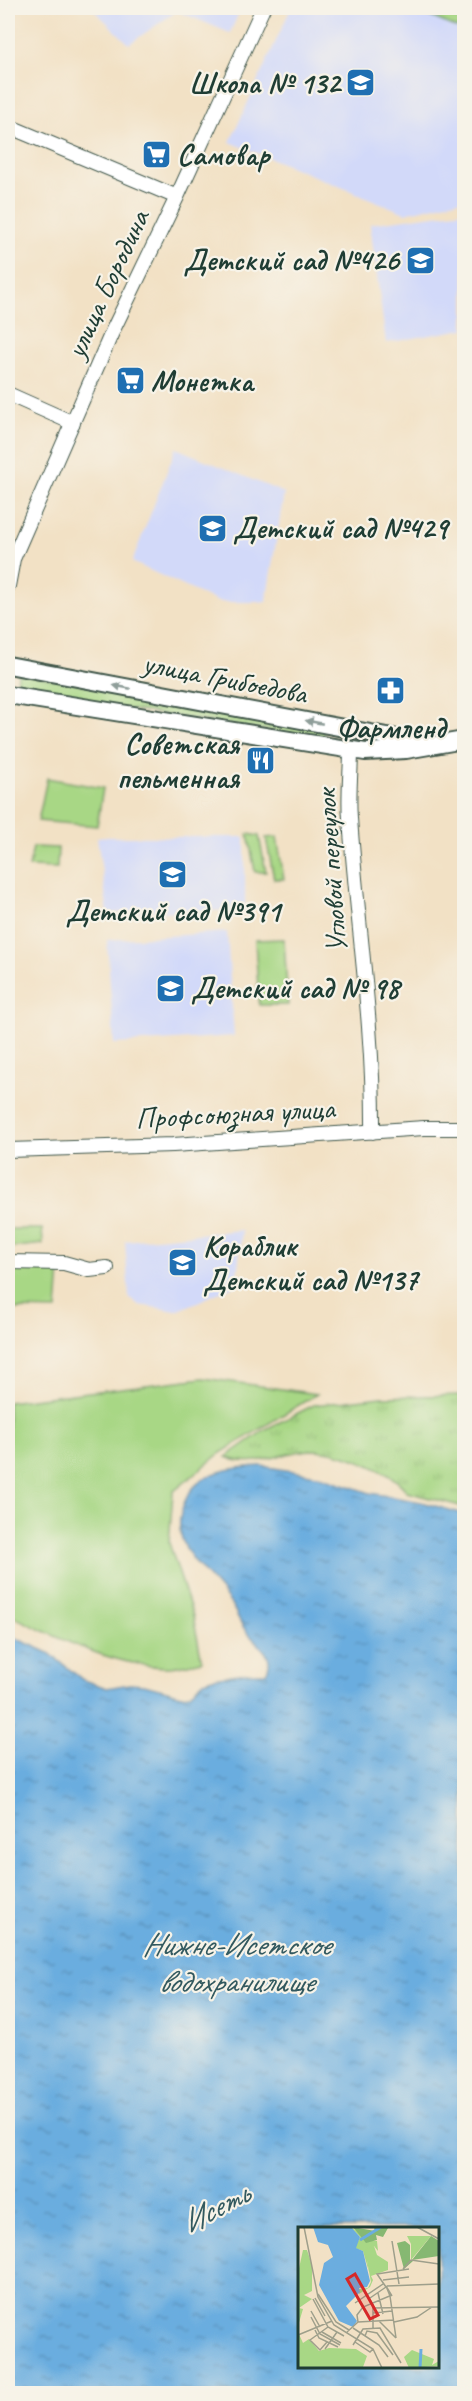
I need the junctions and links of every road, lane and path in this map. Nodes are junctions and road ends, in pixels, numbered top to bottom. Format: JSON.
{"nodes":[{"id":1,"x":263,"y":8,"type":"edge"},
{"id":2,"x":8,"y":126,"type":"edge"},
{"id":3,"x":177,"y":197,"type":"junction"},
{"id":4,"x":8,"y":394,"type":"edge"},
{"id":5,"x":73,"y":423,"type":"junction"},
{"id":6,"x":8,"y":586,"type":"edge"},
{"id":7,"x":8,"y":665,"type":"edge"},
{"id":8,"x":8,"y":695,"type":"edge"},
{"id":9,"x":465,"y":740,"type":"edge"},
{"id":10,"x":433,"y":745,"type":"junction"},
{"id":11,"x":351,"y":750,"type":"junction"},
{"id":12,"x":465,"y":1128,"type":"edge"},
{"id":13,"x":372,"y":1132,"type":"junction"},
{"id":14,"x":8,"y":1150,"type":"edge"},
{"id":15,"x":8,"y":1262,"type":"edge"},
{"id":16,"x":107,"y":1268,"type":"dead end"}],
"edges":[{"from":1,"to":3,"type":"street","name":"улица Бородина"},
{"from":2,"to":3,"type":"street"},
{"from":3,"to":5,"type":"street","name":"улица Бородина"},
{"from":4,"to":5,"type":"street"},
{"from":5,"to":6,"type":"street","name":"улица Бородина"},
{"from":10,"to":7,"type":"main road","name":"улица Грибоедова","one_way":true},
{"from":8,"to":11,"type":"main road","name":"улица Грибоедова"},
{"from":9,"to":10,"type":"main road","name":"улица Грибоедова"},
{"from":10,"to":11,"type":"main road","name":"улица Грибоедова"},
{"from":11,"to":13,"type":"street","name":"Угловой переулок"},
{"from":12,"to":13,"type":"street","name":"Профсоюзная улица"},
{"from":13,"to":14,"type":"street","name":"Профсоюзная улица"},
{"from":15,"to":16,"type":"street"}]}
